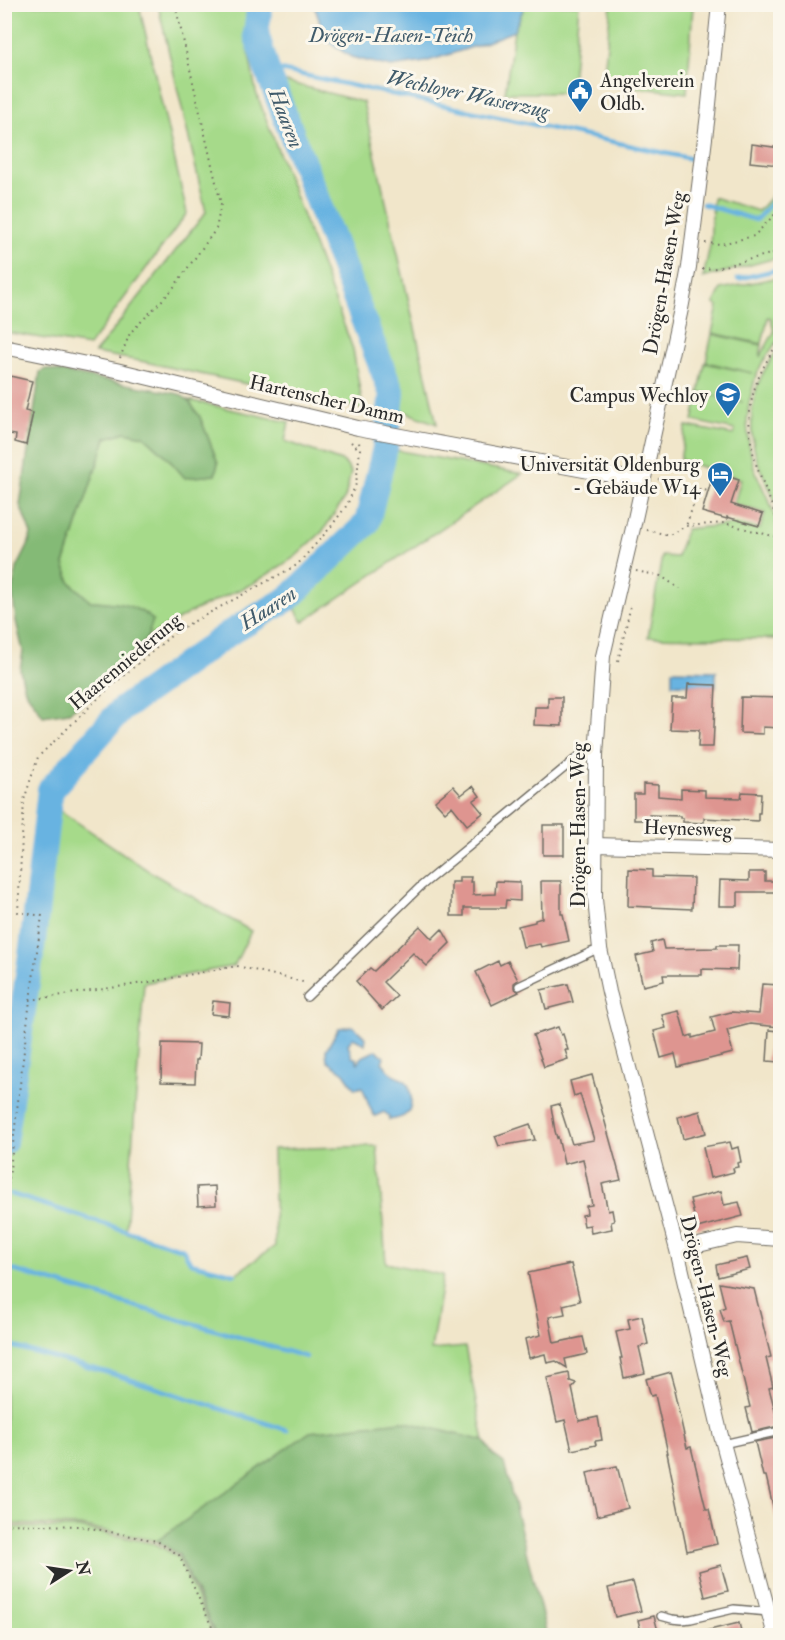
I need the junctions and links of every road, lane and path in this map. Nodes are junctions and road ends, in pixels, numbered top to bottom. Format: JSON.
{"nodes":[{"id":1,"x":175,"y":4,"type":"edge"},
{"id":2,"x":719,"y":4,"type":"edge"},
{"id":3,"x":780,"y":209,"type":"edge"},
{"id":4,"x":705,"y":243,"type":"dead end"},
{"id":5,"x":779,"y":251,"type":"edge"},
{"id":6,"x":780,"y":257,"type":"edge"},
{"id":7,"x":689,"y":267,"type":"junction"},
{"id":8,"x":780,"y":340,"type":"edge"},
{"id":9,"x":4,"y":347,"type":"edge"},
{"id":10,"x":116,"y":366,"type":"dead end"},
{"id":11,"x":361,"y":433,"type":"junction"},
{"id":12,"x":643,"y":481,"type":"junction"},
{"id":13,"x":699,"y":489,"type":"junction"},
{"id":14,"x":708,"y":491,"type":"dead end"},
{"id":15,"x":724,"y":518,"type":"dead end"},
{"id":16,"x":724,"y":523,"type":"junction"},
{"id":17,"x":686,"y":526,"type":"junction"},
{"id":18,"x":633,"y":528,"type":"junction"},
{"id":19,"x":780,"y":533,"type":"edge"},
{"id":20,"x":780,"y":538,"type":"edge"},
{"id":21,"x":623,"y":569,"type":"junction"},
{"id":22,"x":680,"y":589,"type":"dead end"},
{"id":23,"x":596,"y":755,"type":"junction"},
{"id":24,"x":595,"y":844,"type":"junction"},
{"id":25,"x":780,"y":850,"type":"edge"},
{"id":26,"x":600,"y":949,"type":"junction"},
{"id":27,"x":318,"y":986,"type":"junction"},
{"id":28,"x":519,"y":986,"type":"dead end"},
{"id":29,"x":307,"y":997,"type":"dead end"},
{"id":30,"x":30,"y":1000,"type":"junction"},
{"id":31,"x":4,"y":1220,"type":"edge"},
{"id":32,"x":780,"y":1239,"type":"edge"},
{"id":33,"x":677,"y":1250,"type":"junction"},
{"id":34,"x":780,"y":1431,"type":"edge"},
{"id":35,"x":723,"y":1444,"type":"junction"},
{"id":36,"x":4,"y":1524,"type":"edge"},
{"id":37,"x":769,"y":1612,"type":"junction"},
{"id":38,"x":661,"y":1616,"type":"dead end"},
{"id":39,"x":216,"y":1635,"type":"edge"},
{"id":40,"x":775,"y":1635,"type":"edge"}],
"edges":[{"from":1,"to":10,"type":"path"},
{"from":2,"to":7,"type":"street","name":"Drögen-Hasen-Weg"},
{"from":3,"to":4,"type":"path"},
{"from":5,"to":6,"type":"path"},
{"from":5,"to":7,"type":"path"},
{"from":7,"to":12,"type":"street","name":"Drögen-Hasen-Weg"},
{"from":8,"to":19,"type":"path"},
{"from":9,"to":11,"type":"street","name":"Hartenscher Damm"},
{"from":11,"to":12,"type":"street","name":"Hartenscher Damm"},
{"from":11,"to":30,"type":"path","name":"Haarenniederung"},
{"from":12,"to":13,"type":"path"},
{"from":12,"to":18,"type":"street","name":"Drögen-Hasen-Weg"},
{"from":13,"to":14,"type":"path"},
{"from":13,"to":17,"type":"path"},
{"from":15,"to":16,"type":"path"},
{"from":16,"to":17,"type":"path"},
{"from":16,"to":20,"type":"path"},
{"from":17,"to":18,"type":"path"},
{"from":18,"to":21,"type":"street","name":"Drögen-Hasen-Weg"},
{"from":21,"to":22,"type":"path"},
{"from":21,"to":23,"type":"street","name":"Drögen-Hasen-Weg"},
{"from":23,"to":24,"type":"street","name":"Drögen-Hasen-Weg"},
{"from":23,"to":27,"type":"lane"},
{"from":24,"to":25,"type":"street","name":"Heynesweg"},
{"from":24,"to":26,"type":"street","name":"Drögen-Hasen-Weg"},
{"from":26,"to":28,"type":"lane"},
{"from":26,"to":33,"type":"street","name":"Drögen-Hasen-Weg"},
{"from":27,"to":29,"type":"lane"},
{"from":27,"to":30,"type":"path"},
{"from":30,"to":31,"type":"path"},
{"from":32,"to":33,"type":"street"},
{"from":33,"to":35,"type":"street","name":"Drögen-Hasen-Weg"},
{"from":34,"to":35,"type":"lane"},
{"from":35,"to":37,"type":"street","name":"Drögen-Hasen-Weg"},
{"from":36,"to":39,"type":"path"},
{"from":37,"to":38,"type":"lane"},
{"from":37,"to":40,"type":"street","name":"Drögen-Hasen-Weg"}]}
